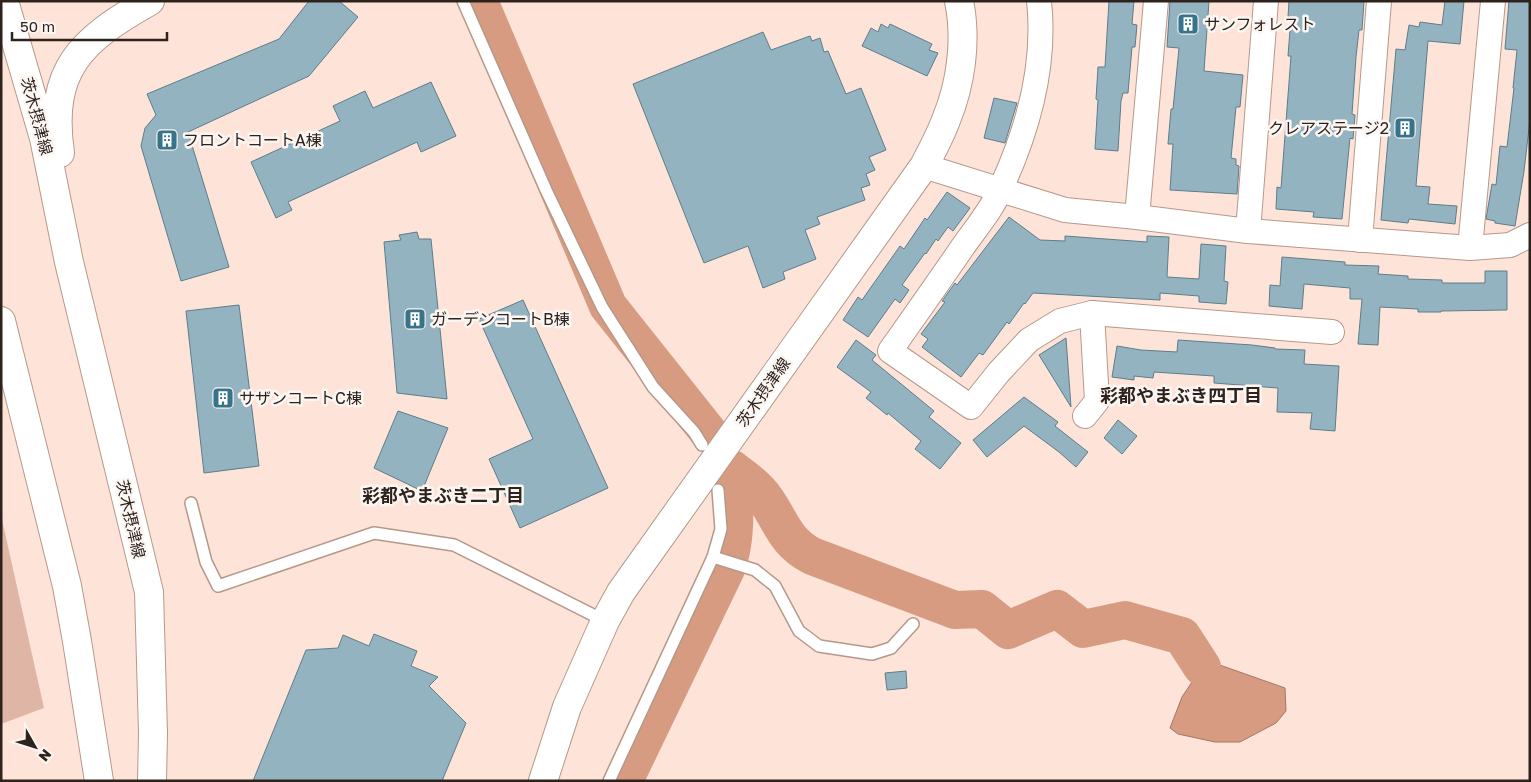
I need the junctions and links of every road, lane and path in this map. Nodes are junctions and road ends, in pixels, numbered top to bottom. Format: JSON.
{"nodes":[{"id":1,"x":4,"y":1,"type":"edge"},
{"id":2,"x":150,"y":1,"type":"edge"},
{"id":3,"x":463,"y":1,"type":"edge"},
{"id":4,"x":959,"y":1,"type":"edge"},
{"id":5,"x":1039,"y":1,"type":"edge"},
{"id":6,"x":1156,"y":1,"type":"edge"},
{"id":7,"x":1266,"y":1,"type":"edge"},
{"id":8,"x":1379,"y":1,"type":"edge"},
{"id":9,"x":1493,"y":1,"type":"edge"},
{"id":10,"x":924,"y":166,"type":"junction"},
{"id":11,"x":1001,"y":190,"type":"junction"},
{"id":12,"x":1137,"y":217,"type":"junction"},
{"id":13,"x":1248,"y":230,"type":"junction"},
{"id":14,"x":1530,"y":235,"type":"edge"},
{"id":15,"x":1360,"y":240,"type":"junction"},
{"id":16,"x":1470,"y":248,"type":"junction"},
{"id":17,"x":70,"y":262,"type":"junction"},
{"id":18,"x":1092,"y":313,"type":"junction"},
{"id":19,"x":1,"y":321,"type":"edge"},
{"id":20,"x":1332,"y":332,"type":"dead end"},
{"id":21,"x":1,"y":363,"type":"edge"},
{"id":22,"x":1085,"y":416,"type":"dead end"},
{"id":23,"x":702,"y":445,"type":"dead end"},
{"id":24,"x":718,"y":490,"type":"dead end"},
{"id":25,"x":191,"y":504,"type":"dead end"},
{"id":26,"x":714,"y":557,"type":"junction"},
{"id":27,"x":66,"y":586,"type":"junction"},
{"id":28,"x":605,"y":621,"type":"junction"},
{"id":29,"x":913,"y":624,"type":"dead end"},
{"id":30,"x":99,"y":781,"type":"edge"},
{"id":31,"x":152,"y":781,"type":"edge"},
{"id":32,"x":543,"y":781,"type":"edge"},
{"id":33,"x":609,"y":781,"type":"edge"}],
"edges":[{"from":1,"to":17,"type":"main road","name":"茨木摂津線"},
{"from":2,"to":17,"type":"main road","name":"茨木摂津線"},
{"from":3,"to":23,"type":"lane"},
{"from":4,"to":10,"type":"main road","name":"茨木摂津線"},
{"from":5,"to":11,"type":"street"},
{"from":6,"to":12,"type":"street"},
{"from":7,"to":13,"type":"street"},
{"from":8,"to":15,"type":"street"},
{"from":9,"to":16,"type":"street"},
{"from":10,"to":11,"type":"street"},
{"from":10,"to":28,"type":"main road","name":"茨木摂津線"},
{"from":11,"to":12,"type":"street"},
{"from":11,"to":18,"type":"street"},
{"from":12,"to":13,"type":"street"},
{"from":13,"to":15,"type":"street"},
{"from":14,"to":16,"type":"street"},
{"from":15,"to":16,"type":"street"},
{"from":17,"to":31,"type":"main road","name":"茨木摂津線"},
{"from":18,"to":20,"type":"street"},
{"from":18,"to":22,"type":"street"},
{"from":19,"to":27,"type":"main road"},
{"from":21,"to":27,"type":"main road"},
{"from":24,"to":26,"type":"lane"},
{"from":25,"to":28,"type":"lane"},
{"from":26,"to":29,"type":"lane"},
{"from":26,"to":33,"type":"lane"},
{"from":27,"to":30,"type":"main road"},
{"from":28,"to":32,"type":"main road","name":"茨木摂津線"}]}
